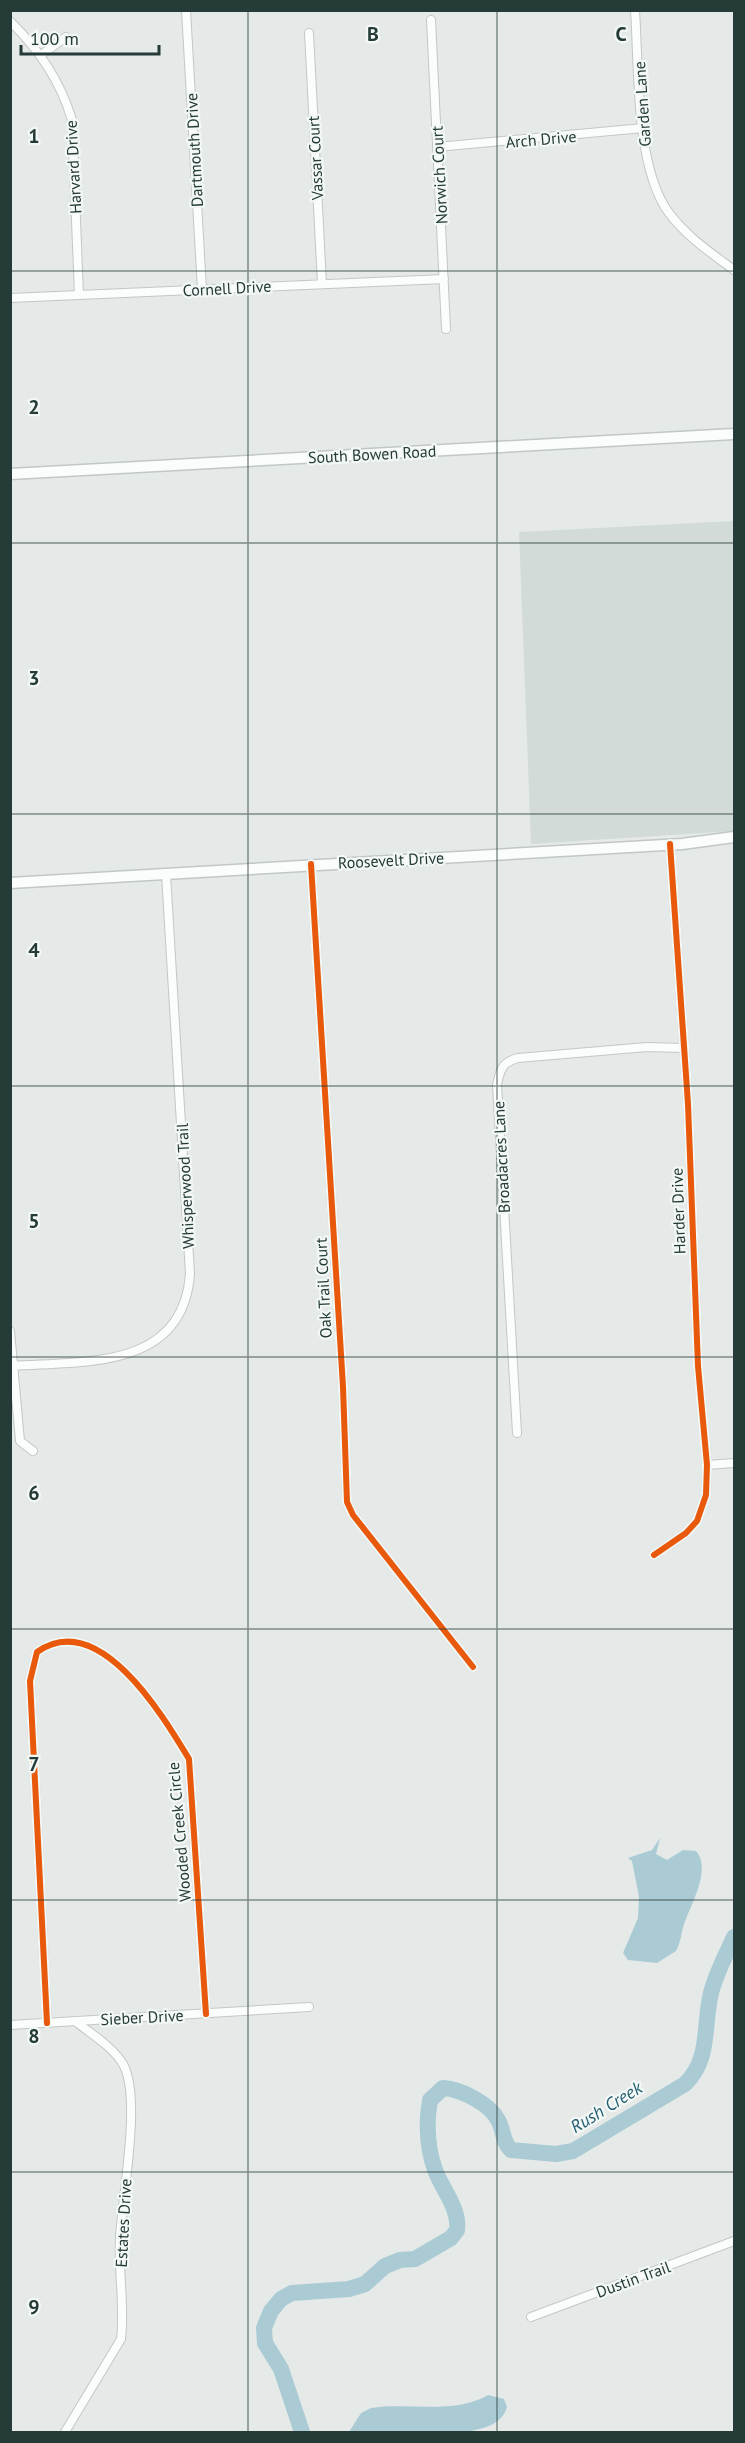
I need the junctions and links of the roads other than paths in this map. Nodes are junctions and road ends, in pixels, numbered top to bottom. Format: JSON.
{"nodes":[{"id":1,"x":186,"y":10,"type":"edge"},
{"id":2,"x":635,"y":10,"type":"edge"},
{"id":3,"x":431,"y":20,"type":"dead end"},
{"id":4,"x":10,"y":21,"type":"edge"},
{"id":5,"x":309,"y":33,"type":"dead end"},
{"id":6,"x":66,"y":37,"type":"dead end"},
{"id":7,"x":41,"y":55,"type":"junction"},
{"id":8,"x":643,"y":128,"type":"junction"},
{"id":9,"x":437,"y":147,"type":"junction"},
{"id":10,"x":735,"y":270,"type":"edge"},
{"id":11,"x":444,"y":279,"type":"junction"},
{"id":12,"x":322,"y":284,"type":"junction"},
{"id":13,"x":202,"y":290,"type":"junction"},
{"id":14,"x":79,"y":295,"type":"junction"},
{"id":15,"x":10,"y":298,"type":"edge"},
{"id":16,"x":446,"y":329,"type":"dead end"},
{"id":17,"x":735,"y":434,"type":"edge"},
{"id":18,"x":10,"y":474,"type":"edge"},
{"id":19,"x":735,"y":837,"type":"edge"},
{"id":20,"x":670,"y":844,"type":"junction"},
{"id":21,"x":311,"y":864,"type":"junction"},
{"id":22,"x":166,"y":874,"type":"junction"},
{"id":23,"x":10,"y":883,"type":"edge"},
{"id":24,"x":684,"y":1048,"type":"junction"},
{"id":25,"x":10,"y":1331,"type":"edge"},
{"id":26,"x":13,"y":1366,"type":"junction"},
{"id":27,"x":517,"y":1433,"type":"dead end"},
{"id":28,"x":33,"y":1451,"type":"dead end"},
{"id":29,"x":735,"y":1463,"type":"edge"},
{"id":30,"x":707,"y":1465,"type":"junction"},
{"id":31,"x":654,"y":1555,"type":"dead end"},
{"id":32,"x":473,"y":1667,"type":"dead end"},
{"id":33,"x":309,"y":2007,"type":"dead end"},
{"id":34,"x":206,"y":2014,"type":"junction"},
{"id":35,"x":75,"y":2021,"type":"junction"},
{"id":36,"x":47,"y":2023,"type":"junction"},
{"id":37,"x":10,"y":2025,"type":"edge"},
{"id":38,"x":735,"y":2241,"type":"edge"},
{"id":39,"x":531,"y":2317,"type":"dead end"},
{"id":40,"x":65,"y":2433,"type":"edge"}],
"edges":[{"from":1,"to":13,"type":"street","name":"Dartmouth Drive"},
{"from":2,"to":8,"type":"street","name":"Garden Lane"},
{"from":3,"to":9,"type":"street","name":"Norwich Court"},
{"from":4,"to":7,"type":"street","name":"Harvard Drive"},
{"from":5,"to":12,"type":"street","name":"Vassar Court"},
{"from":6,"to":7,"type":"street"},
{"from":7,"to":14,"type":"street","name":"Harvard Drive"},
{"from":8,"to":9,"type":"street","name":"Arch Drive"},
{"from":8,"to":10,"type":"street","name":"Garden Lane"},
{"from":9,"to":11,"type":"street","name":"Norwich Court"},
{"from":11,"to":12,"type":"street","name":"Cornell Drive"},
{"from":11,"to":16,"type":"street","name":"Norwich Court"},
{"from":12,"to":13,"type":"street","name":"Cornell Drive"},
{"from":13,"to":14,"type":"street","name":"Cornell Drive"},
{"from":14,"to":15,"type":"street","name":"Cornell Drive"},
{"from":17,"to":18,"type":"street","name":"South Bowen Road"},
{"from":19,"to":20,"type":"street","name":"Roosevelt Drive"},
{"from":20,"to":21,"type":"street","name":"Roosevelt Drive"},
{"from":20,"to":24,"type":"street","name":"Harder Drive"},
{"from":21,"to":22,"type":"street","name":"Roosevelt Drive"},
{"from":21,"to":32,"type":"street","name":"Oak Trail Court"},
{"from":22,"to":23,"type":"street","name":"Roosevelt Drive"},
{"from":22,"to":26,"type":"street","name":"Whisperwood Trail"},
{"from":24,"to":27,"type":"street","name":"Broadacres Lane"},
{"from":24,"to":30,"type":"street","name":"Harder Drive"},
{"from":25,"to":26,"type":"street"},
{"from":26,"to":28,"type":"street"},
{"from":29,"to":30,"type":"street"},
{"from":30,"to":31,"type":"street","name":"Harder Drive"},
{"from":33,"to":34,"type":"street","name":"Sieber Drive"},
{"from":34,"to":35,"type":"street","name":"Sieber Drive"},
{"from":34,"to":36,"type":"street","name":"Wooded Creek Circle"},
{"from":35,"to":36,"type":"street","name":"Sieber Drive"},
{"from":35,"to":40,"type":"street","name":"Estates Drive"},
{"from":36,"to":37,"type":"street","name":"Sieber Drive"},
{"from":38,"to":39,"type":"street","name":"Dustin Trail"}]}
